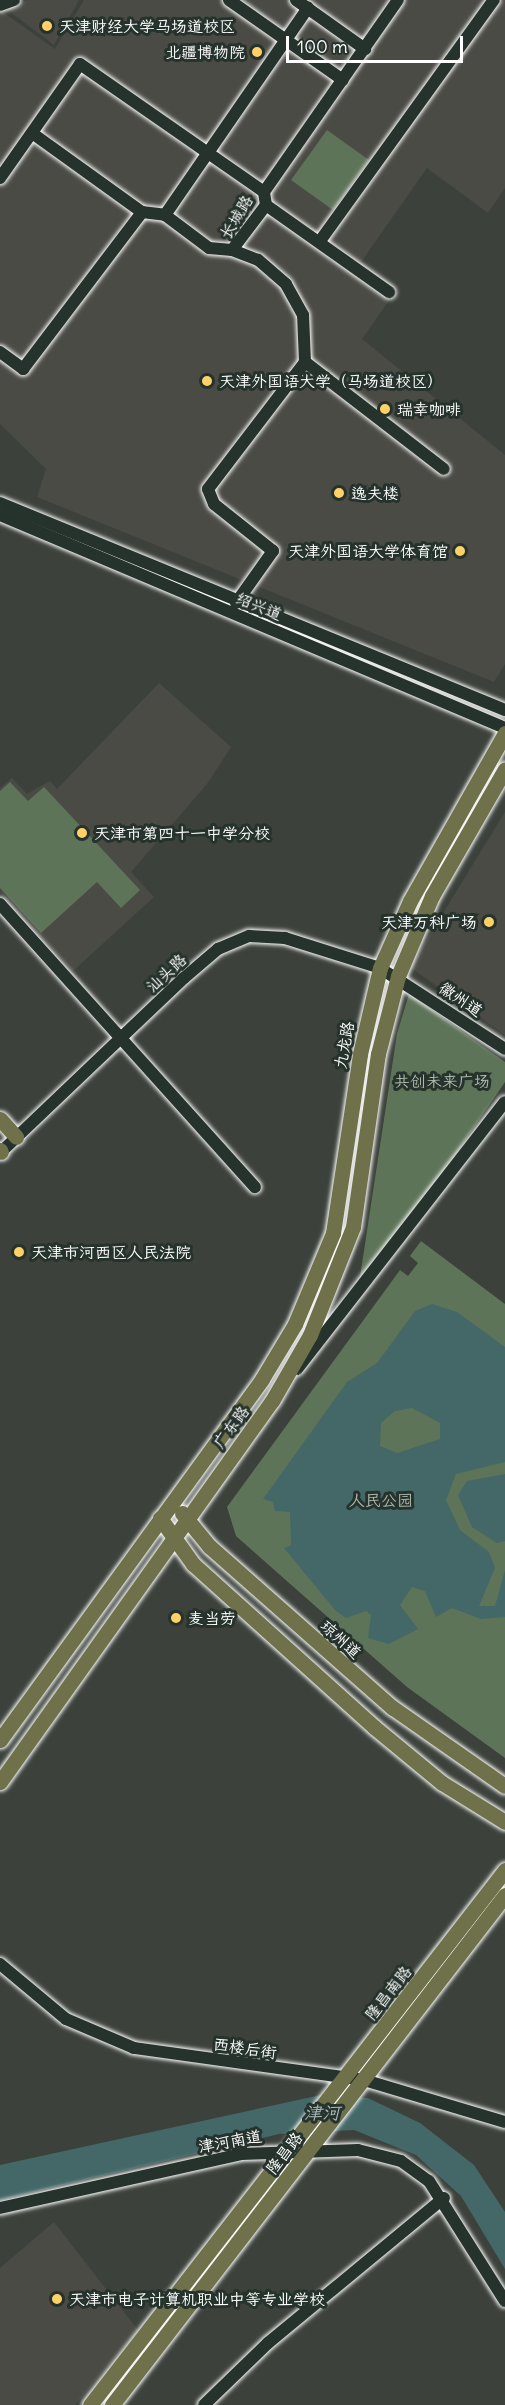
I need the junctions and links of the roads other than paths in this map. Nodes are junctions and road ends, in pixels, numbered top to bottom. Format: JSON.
{"nodes":[{"id":1,"x":14,"y":0,"type":"edge"},
{"id":2,"x":229,"y":0,"type":"edge"},
{"id":3,"x":296,"y":0,"type":"edge"},
{"id":4,"x":398,"y":0,"type":"edge"},
{"id":5,"x":494,"y":0,"type":"edge"},
{"id":6,"x":0,"y":5,"type":"edge"},
{"id":7,"x":308,"y":8,"type":"junction"},
{"id":8,"x":286,"y":40,"type":"junction"},
{"id":9,"x":365,"y":49,"type":"junction"},
{"id":10,"x":343,"y":80,"type":"junction"},
{"id":11,"x":32,"y":133,"type":"junction"},
{"id":12,"x":208,"y":153,"type":"junction"},
{"id":13,"x":0,"y":178,"type":"edge"},
{"id":14,"x":265,"y":198,"type":"junction"},
{"id":15,"x":142,"y":212,"type":"junction"},
{"id":16,"x":165,"y":214,"type":"junction"},
{"id":17,"x":320,"y":241,"type":"junction"},
{"id":18,"x":232,"y":250,"type":"junction"},
{"id":19,"x":389,"y":292,"type":"dead end"},
{"id":20,"x":0,"y":352,"type":"edge"},
{"id":21,"x":305,"y":362,"type":"junction"},
{"id":22,"x":444,"y":469,"type":"dead end"},
{"id":23,"x":0,"y":503,"type":"edge"},
{"id":24,"x":0,"y":515,"type":"edge"},
{"id":25,"x":236,"y":603,"type":"junction"},
{"id":26,"x":505,"y":710,"type":"edge"},
{"id":27,"x":505,"y":728,"type":"edge"},
{"id":28,"x":505,"y":733,"type":"edge"},
{"id":29,"x":505,"y":769,"type":"edge"},
{"id":30,"x":0,"y":904,"type":"edge"},
{"id":31,"x":380,"y":968,"type":"junction"},
{"id":32,"x":398,"y":976,"type":"junction"},
{"id":33,"x":122,"y":1038,"type":"junction"},
{"id":34,"x":505,"y":1049,"type":"edge"},
{"id":35,"x":505,"y":1102,"type":"edge"},
{"id":36,"x":0,"y":1119,"type":"edge"},
{"id":37,"x":16,"y":1137,"type":"junction"},
{"id":38,"x":0,"y":1152,"type":"edge"},
{"id":39,"x":255,"y":1187,"type":"dead end"},
{"id":40,"x":262,"y":1378,"type":"joint"},
{"id":41,"x":272,"y":1401,"type":"junction"},
{"id":42,"x":174,"y":1497,"type":"junction"},
{"id":43,"x":160,"y":1518,"type":"junction"},
{"id":44,"x":186,"y":1520,"type":"junction"},
{"id":45,"x":173,"y":1540,"type":"junction"},
{"id":46,"x":0,"y":1740,"type":"edge"},
{"id":47,"x":0,"y":1782,"type":"edge"},
{"id":48,"x":505,"y":1786,"type":"edge"},
{"id":49,"x":505,"y":1822,"type":"edge"},
{"id":50,"x":505,"y":1870,"type":"edge"},
{"id":51,"x":505,"y":1895,"type":"edge"},
{"id":52,"x":0,"y":1964,"type":"edge"},
{"id":53,"x":342,"y":2081,"type":"junction"},
{"id":54,"x":361,"y":2084,"type":"junction"},
{"id":55,"x":505,"y":2122,"type":"edge"},
{"id":56,"x":294,"y":2143,"type":"junction"},
{"id":57,"x":313,"y":2145,"type":"junction"},
{"id":58,"x":444,"y":2198,"type":"junction"},
{"id":59,"x":0,"y":2208,"type":"edge"},
{"id":60,"x":505,"y":2301,"type":"edge"},
{"id":61,"x":90,"y":2405,"type":"edge"},
{"id":62,"x":112,"y":2405,"type":"edge"},
{"id":63,"x":204,"y":2405,"type":"edge"}],
"edges":[{"from":1,"to":6,"type":"street"},
{"from":2,"to":8,"type":"street"},
{"from":3,"to":7,"type":"street"},
{"from":4,"to":9,"type":"street","name":"长城路"},
{"from":5,"to":17,"type":"street"},
{"from":7,"to":8,"type":"street"},
{"from":7,"to":9,"type":"street"},
{"from":8,"to":10,"type":"street"},
{"from":8,"to":12,"type":"street"},
{"from":9,"to":10,"type":"street","name":"长城路"},
{"from":10,"to":14,"type":"street","name":"长城路"},
{"from":11,"to":12,"type":"street"},
{"from":11,"to":13,"type":"street"},
{"from":11,"to":15,"type":"street"},
{"from":12,"to":14,"type":"street"},
{"from":12,"to":16,"type":"street"},
{"from":14,"to":17,"type":"street"},
{"from":14,"to":18,"type":"street","name":"长城路"},
{"from":15,"to":16,"type":"street"},
{"from":15,"to":20,"type":"street"},
{"from":16,"to":18,"type":"street"},
{"from":17,"to":19,"type":"street"},
{"from":18,"to":21,"type":"street","name":"长城路"},
{"from":21,"to":22,"type":"street"},
{"from":21,"to":25,"type":"street"},
{"from":23,"to":25,"type":"street","name":"绍兴道"},
{"from":24,"to":27,"type":"street","name":"绍兴道"},
{"from":25,"to":26,"type":"street","name":"绍兴道"},
{"from":28,"to":31,"type":"main road","name":"九龙路"},
{"from":29,"to":32,"type":"main road"},
{"from":30,"to":33,"type":"street"},
{"from":31,"to":32,"type":"street","name":"汕头路"},
{"from":31,"to":33,"type":"street","name":"汕头路"},
{"from":31,"to":40,"type":"main road","name":"九龙路"},
{"from":32,"to":34,"type":"street","name":"徽州道"},
{"from":32,"to":41,"type":"main road"},
{"from":33,"to":37,"type":"street","name":"汕头路"},
{"from":33,"to":39,"type":"street"},
{"from":35,"to":41,"type":"street","name":"广东路"},
{"from":36,"to":37,"type":"main road"},
{"from":37,"to":38,"type":"street","name":"汕头路"},
{"from":40,"to":42,"type":"main road","name":"广东路"},
{"from":41,"to":44,"type":"main road","name":"广东路"},
{"from":42,"to":43,"type":"main road","name":"广东路"},
{"from":42,"to":44,"type":"main road","name":"琼州道"},
{"from":43,"to":45,"type":"main road"},
{"from":43,"to":46,"type":"main road","name":"广东路"},
{"from":44,"to":45,"type":"main road","name":"广东路"},
{"from":44,"to":48,"type":"main road","name":"琼州道"},
{"from":45,"to":47,"type":"main road","name":"广东路"},
{"from":45,"to":49,"type":"main road"},
{"from":50,"to":53,"type":"main road","name":"隆昌南路"},
{"from":51,"to":54,"type":"main road","name":"隆昌路"},
{"from":52,"to":53,"type":"street","name":"西楼后街"},
{"from":53,"to":54,"type":"street","name":"西楼后街"},
{"from":53,"to":56,"type":"main road","name":"隆昌南路"},
{"from":54,"to":55,"type":"street","name":"西楼后街"},
{"from":54,"to":57,"type":"main road","name":"隆昌路"},
{"from":56,"to":57,"type":"street","name":"津河南道"},
{"from":56,"to":59,"type":"street","name":"津河南道"},
{"from":56,"to":61,"type":"main road","name":"隆昌路"},
{"from":57,"to":58,"type":"street","name":"津河南道"},
{"from":57,"to":62,"type":"main road","name":"隆昌路"},
{"from":58,"to":60,"type":"street","name":"津河南道"},
{"from":58,"to":63,"type":"street"}]}
